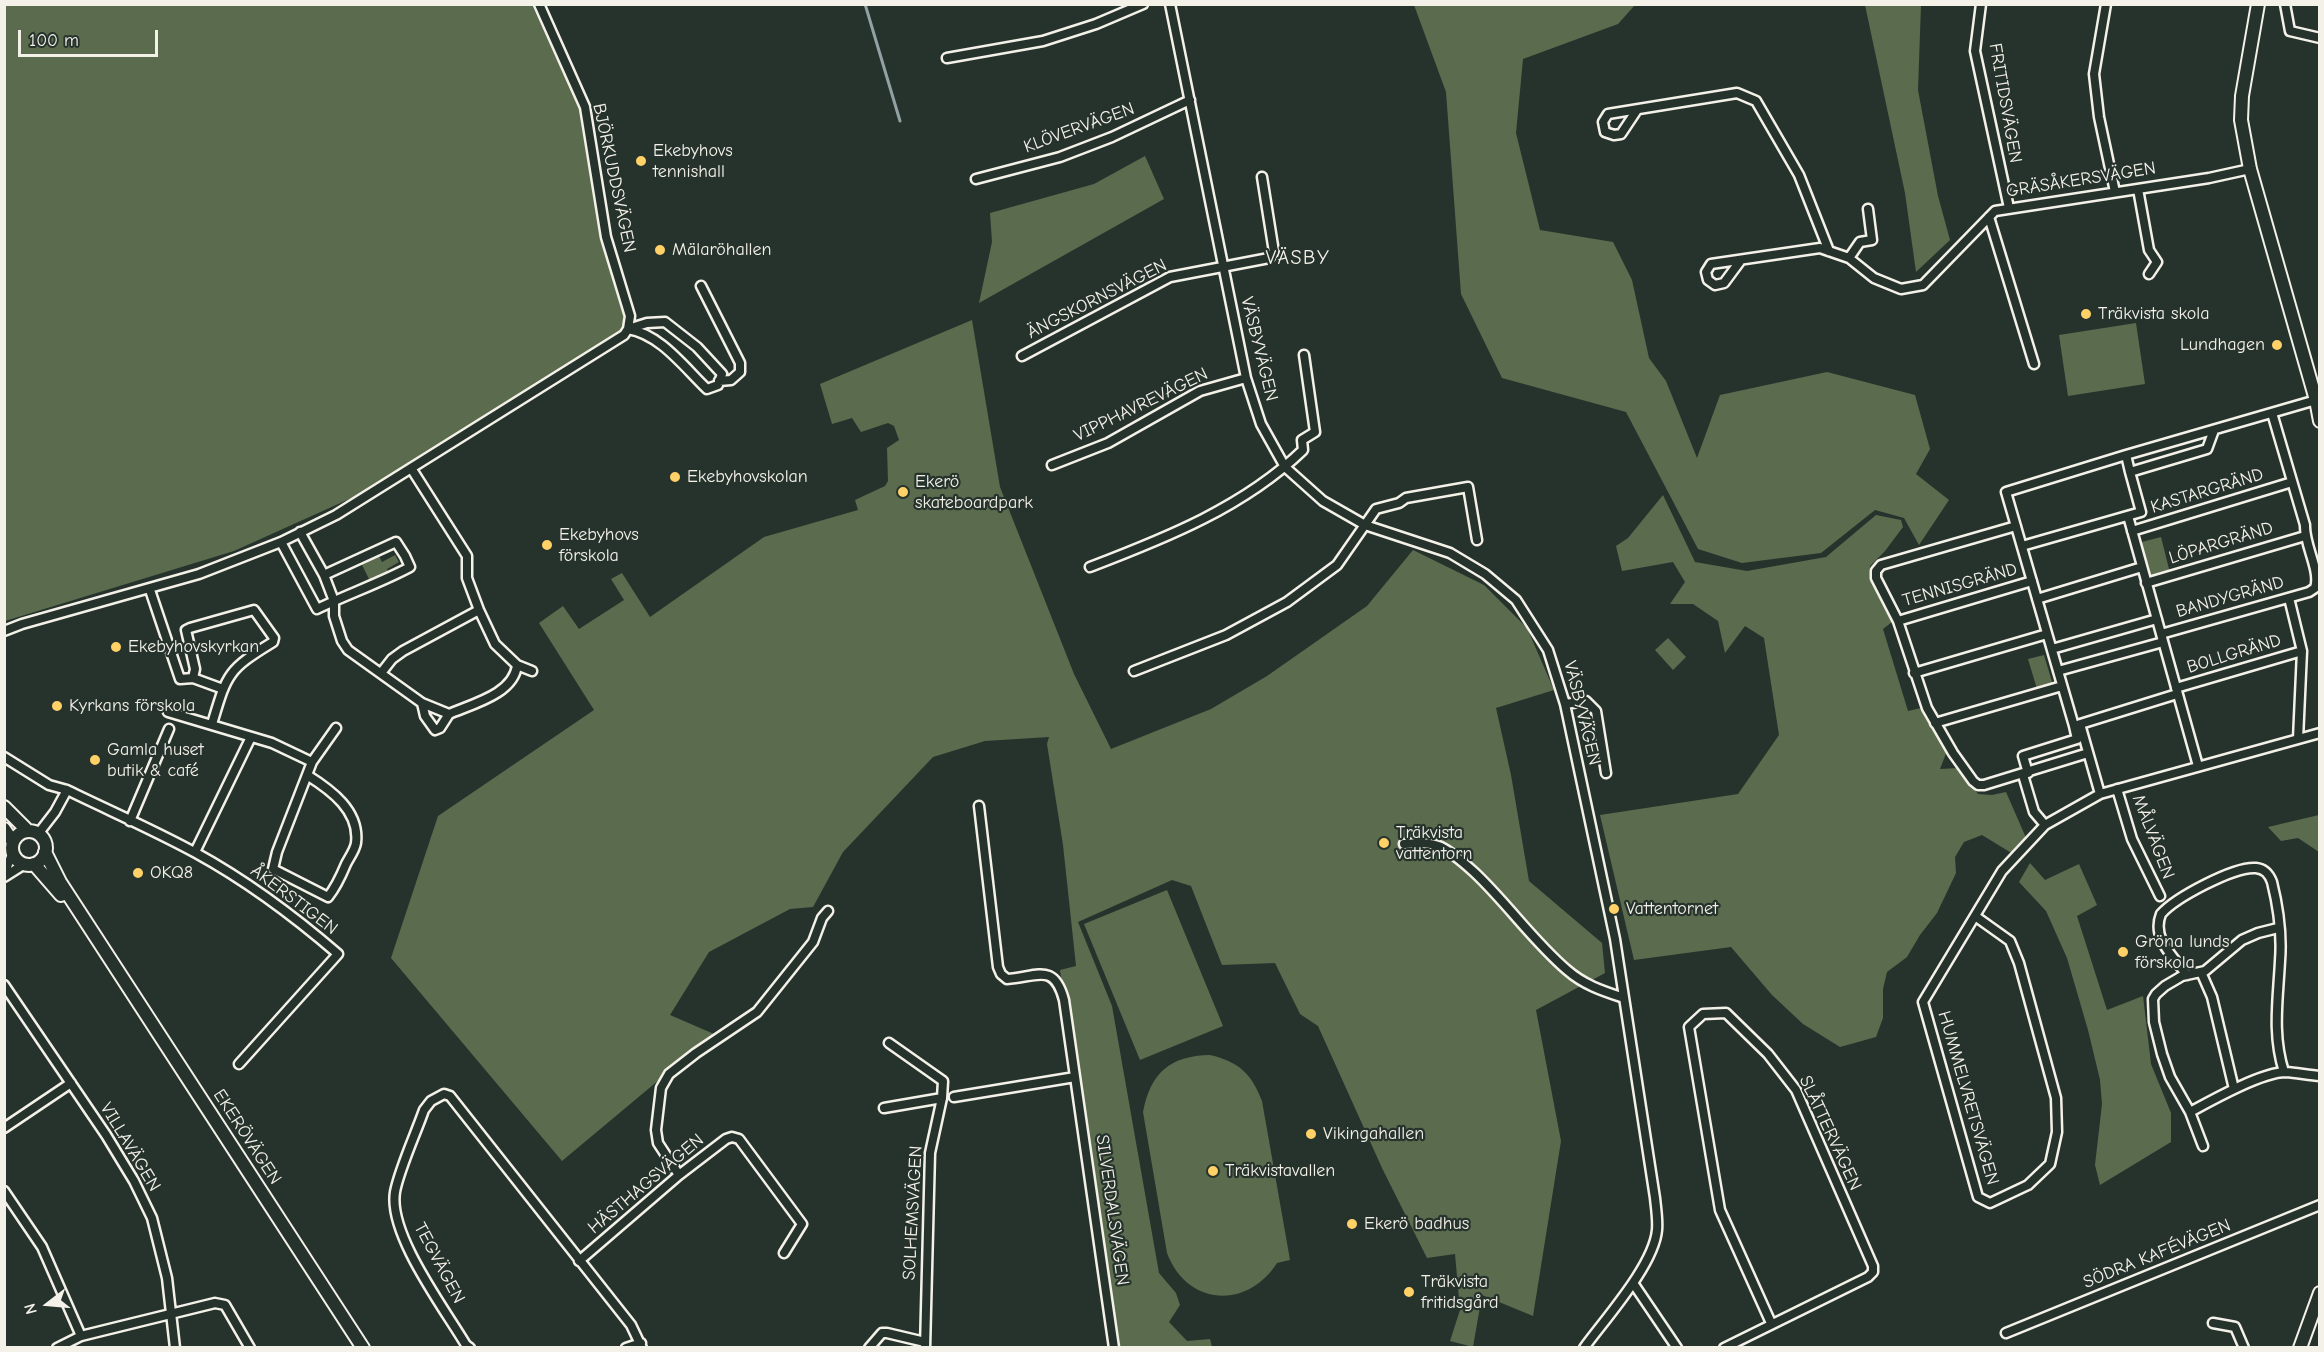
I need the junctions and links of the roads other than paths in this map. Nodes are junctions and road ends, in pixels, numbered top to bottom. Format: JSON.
{"nodes":[{"id":1,"x":539,"y":4,"type":"edge"},
{"id":2,"x":1143,"y":4,"type":"edge"},
{"id":3,"x":1170,"y":4,"type":"edge"},
{"id":4,"x":1981,"y":4,"type":"edge"},
{"id":5,"x":2106,"y":4,"type":"edge"},
{"id":6,"x":2258,"y":4,"type":"edge"},
{"id":7,"x":2285,"y":4,"type":"edge"},
{"id":8,"x":2319,"y":38,"type":"edge"},
{"id":9,"x":947,"y":58,"type":"dead end"},
{"id":10,"x":1190,"y":100,"type":"junction"},
{"id":11,"x":1637,"y":110,"type":"dead end"},
{"id":12,"x":2250,"y":169,"type":"junction"},
{"id":13,"x":1262,"y":177,"type":"dead end"},
{"id":14,"x":976,"y":179,"type":"dead end"},
{"id":15,"x":2138,"y":189,"type":"junction"},
{"id":16,"x":2115,"y":192,"type":"junction"},
{"id":17,"x":2008,"y":208,"type":"junction"},
{"id":18,"x":1868,"y":209,"type":"dead end"},
{"id":19,"x":1989,"y":217,"type":"junction"},
{"id":20,"x":1829,"y":251,"type":"junction"},
{"id":21,"x":1849,"y":258,"type":"junction"},
{"id":22,"x":1742,"y":260,"type":"dead end"},
{"id":23,"x":1223,"y":266,"type":"junction"},
{"id":24,"x":2149,"y":274,"type":"dead end"},
{"id":25,"x":701,"y":286,"type":"dead end"},
{"id":26,"x":628,"y":328,"type":"junction"},
{"id":27,"x":1304,"y":355,"type":"dead end"},
{"id":28,"x":1022,"y":356,"type":"dead end"},
{"id":29,"x":2034,"y":364,"type":"dead end"},
{"id":30,"x":1246,"y":378,"type":"junction"},
{"id":31,"x":719,"y":381,"type":"junction"},
{"id":32,"x":2316,"y":400,"type":"junction"},
{"id":33,"x":2272,"y":413,"type":"junction"},
{"id":34,"x":2319,"y":421,"type":"edge"},
{"id":35,"x":2214,"y":430,"type":"junction"},
{"id":36,"x":2126,"y":455,"type":"junction"},
{"id":37,"x":1052,"y":465,"type":"dead end"},
{"id":38,"x":1285,"y":467,"type":"junction"},
{"id":39,"x":411,"y":468,"type":"junction"},
{"id":40,"x":2130,"y":472,"type":"junction"},
{"id":41,"x":2292,"y":482,"type":"junction"},
{"id":42,"x":2128,"y":516,"type":"junction"},
{"id":43,"x":1365,"y":525,"type":"junction"},
{"id":44,"x":2016,"y":526,"type":"junction"},
{"id":45,"x":2132,"y":531,"type":"junction"},
{"id":46,"x":300,"y":532,"type":"junction"},
{"id":47,"x":2304,"y":536,"type":"junction"},
{"id":48,"x":406,"y":537,"type":"dead end"},
{"id":49,"x":1477,"y":540,"type":"dead end"},
{"id":50,"x":281,"y":542,"type":"junction"},
{"id":51,"x":396,"y":542,"type":"junction"},
{"id":52,"x":2022,"y":546,"type":"junction"},
{"id":53,"x":1090,"y":567,"type":"dead end"},
{"id":54,"x":2142,"y":567,"type":"junction"},
{"id":55,"x":324,"y":575,"type":"junction"},
{"id":56,"x":2032,"y":581,"type":"junction"},
{"id":57,"x":2146,"y":583,"type":"junction"},
{"id":58,"x":150,"y":590,"type":"junction"},
{"id":59,"x":2289,"y":598,"type":"junction"},
{"id":60,"x":2037,"y":599,"type":"junction"},
{"id":61,"x":334,"y":601,"type":"junction"},
{"id":62,"x":478,"y":610,"type":"junction"},
{"id":63,"x":2157,"y":620,"type":"junction"},
{"id":64,"x":1898,"y":621,"type":"junction"},
{"id":65,"x":4,"y":631,"type":"edge"},
{"id":66,"x":2047,"y":634,"type":"junction"},
{"id":67,"x":2162,"y":638,"type":"junction"},
{"id":68,"x":2052,"y":650,"type":"junction"},
{"id":69,"x":2302,"y":651,"type":"junction"},
{"id":70,"x":517,"y":665,"type":"junction"},
{"id":71,"x":532,"y":671,"type":"dead end"},
{"id":72,"x":1134,"y":671,"type":"dead end"},
{"id":73,"x":2058,"y":671,"type":"junction"},
{"id":74,"x":381,"y":673,"type":"junction"},
{"id":75,"x":1914,"y":673,"type":"junction"},
{"id":76,"x":193,"y":678,"type":"junction"},
{"id":77,"x":2062,"y":686,"type":"junction"},
{"id":78,"x":223,"y":689,"type":"junction"},
{"id":79,"x":2177,"y":691,"type":"junction"},
{"id":80,"x":422,"y":703,"type":"junction"},
{"id":81,"x":1566,"y":704,"type":"junction"},
{"id":82,"x":168,"y":712,"type":"dead end"},
{"id":83,"x":449,"y":714,"type":"junction"},
{"id":84,"x":1935,"y":723,"type":"junction"},
{"id":85,"x":212,"y":724,"type":"junction"},
{"id":86,"x":2077,"y":725,"type":"junction"},
{"id":87,"x":336,"y":728,"type":"dead end"},
{"id":88,"x":169,"y":729,"type":"dead end"},
{"id":89,"x":2319,"y":733,"type":"edge"},
{"id":90,"x":251,"y":737,"type":"junction"},
{"id":91,"x":2298,"y":739,"type":"junction"},
{"id":92,"x":2088,"y":753,"type":"junction"},
{"id":93,"x":4,"y":757,"type":"edge"},
{"id":94,"x":312,"y":762,"type":"junction"},
{"id":95,"x":2198,"y":766,"type":"junction"},
{"id":96,"x":1606,"y":773,"type":"dead end"},
{"id":97,"x":2025,"y":774,"type":"junction"},
{"id":98,"x":308,"y":775,"type":"junction"},
{"id":99,"x":2118,"y":789,"type":"junction"},
{"id":100,"x":67,"y":790,"type":"junction"},
{"id":101,"x":2100,"y":794,"type":"junction"},
{"id":102,"x":979,"y":806,"type":"dead end"},
{"id":103,"x":4,"y":807,"type":"edge"},
{"id":104,"x":130,"y":821,"type":"junction"},
{"id":105,"x":2045,"y":825,"type":"junction"},
{"id":106,"x":4,"y":829,"type":"edge"},
{"id":107,"x":33,"y":832,"type":"junction"},
{"id":108,"x":1404,"y":844,"type":"dead end"},
{"id":109,"x":13,"y":847,"type":"junction"},
{"id":110,"x":45,"y":852,"type":"junction"},
{"id":111,"x":195,"y":852,"type":"junction"},
{"id":112,"x":28,"y":865,"type":"junction"},
{"id":113,"x":4,"y":876,"type":"edge"},
{"id":114,"x":2160,"y":896,"type":"dead end"},
{"id":115,"x":828,"y":911,"type":"dead end"},
{"id":116,"x":1975,"y":916,"type":"junction"},
{"id":117,"x":2278,"y":928,"type":"junction"},
{"id":118,"x":102,"y":945,"type":"junction"},
{"id":119,"x":2201,"y":972,"type":"junction"},
{"id":120,"x":2187,"y":975,"type":"junction"},
{"id":121,"x":4,"y":985,"type":"edge"},
{"id":122,"x":1624,"y":998,"type":"junction"},
{"id":123,"x":889,"y":1043,"type":"dead end"},
{"id":124,"x":239,"y":1064,"type":"dead end"},
{"id":125,"x":2284,"y":1072,"type":"junction"},
{"id":126,"x":2319,"y":1076,"type":"edge"},
{"id":127,"x":1075,"y":1077,"type":"junction"},
{"id":128,"x":71,"y":1083,"type":"junction"},
{"id":129,"x":2234,"y":1089,"type":"junction"},
{"id":130,"x":954,"y":1096,"type":"dead end"},
{"id":131,"x":942,"y":1098,"type":"junction"},
{"id":132,"x":884,"y":1108,"type":"dead end"},
{"id":133,"x":2190,"y":1112,"type":"junction"},
{"id":134,"x":4,"y":1128,"type":"edge"},
{"id":135,"x":2203,"y":1146,"type":"dead end"},
{"id":136,"x":679,"y":1175,"type":"junction"},
{"id":137,"x":4,"y":1191,"type":"edge"},
{"id":138,"x":2319,"y":1205,"type":"edge"},
{"id":139,"x":784,"y":1253,"type":"dead end"},
{"id":140,"x":579,"y":1261,"type":"junction"},
{"id":141,"x":1633,"y":1283,"type":"junction"},
{"id":142,"x":2319,"y":1293,"type":"edge"},
{"id":143,"x":172,"y":1313,"type":"junction"},
{"id":144,"x":1771,"y":1323,"type":"junction"},
{"id":145,"x":2213,"y":1323,"type":"dead end"},
{"id":146,"x":2007,"y":1333,"type":"dead end"},
{"id":147,"x":81,"y":1336,"type":"junction"},
{"id":148,"x":642,"y":1345,"type":"edge"},
{"id":149,"x":925,"y":1345,"type":"edge"},
{"id":150,"x":57,"y":1347,"type":"edge"},
{"id":151,"x":175,"y":1347,"type":"edge"},
{"id":152,"x":250,"y":1347,"type":"edge"},
{"id":153,"x":363,"y":1347,"type":"edge"},
{"id":154,"x":470,"y":1347,"type":"edge"},
{"id":155,"x":626,"y":1347,"type":"edge"},
{"id":156,"x":869,"y":1347,"type":"edge"},
{"id":157,"x":1114,"y":1347,"type":"edge"},
{"id":158,"x":1584,"y":1347,"type":"edge"},
{"id":159,"x":1677,"y":1347,"type":"edge"},
{"id":160,"x":1724,"y":1347,"type":"edge"},
{"id":161,"x":2244,"y":1347,"type":"edge"},
{"id":162,"x":2300,"y":1347,"type":"edge"}],
"edges":[{"from":1,"to":26,"type":"street","name":"BJÖRKUDDSVÄGEN"},
{"from":2,"to":9,"type":"street"},
{"from":3,"to":10,"type":"street","name":"VÄSBYVÄGEN"},
{"from":4,"to":17,"type":"street","name":"FRITIDSVÄGEN"},
{"from":5,"to":16,"type":"street"},
{"from":6,"to":12,"type":"main road"},
{"from":7,"to":8,"type":"street"},
{"from":10,"to":14,"type":"street","name":"KLÖVERVÄGEN"},
{"from":10,"to":23,"type":"street","name":"VÄSBYVÄGEN"},
{"from":11,"to":20,"type":"street"},
{"from":12,"to":15,"type":"street","name":"GRÄSÅKERSVÄGEN"},
{"from":12,"to":32,"type":"main road"},
{"from":13,"to":23,"type":"street","name":"ÄNGSKORNSVÄGEN"},
{"from":15,"to":16,"type":"street","name":"GRÄSÅKERSVÄGEN"},
{"from":15,"to":24,"type":"street"},
{"from":16,"to":17,"type":"street","name":"GRÄSÅKERSVÄGEN"},
{"from":17,"to":19,"type":"street","name":"GRÄSÅKERSVÄGEN"},
{"from":18,"to":21,"type":"street"},
{"from":19,"to":21,"type":"street","name":"GRÄSÅKERSVÄGEN"},
{"from":19,"to":29,"type":"street"},
{"from":20,"to":21,"type":"street","name":"GRÄSÅKERSVÄGEN"},
{"from":20,"to":22,"type":"street","name":"GRÄSÅKERSVÄGEN"},
{"from":23,"to":28,"type":"street","name":"ÄNGSKORNSVÄGEN"},
{"from":23,"to":30,"type":"street","name":"VÄSBYVÄGEN"},
{"from":25,"to":31,"type":"street"},
{"from":26,"to":31,"type":"street"},
{"from":26,"to":31,"type":"street"},
{"from":26,"to":39,"type":"street"},
{"from":27,"to":38,"type":"street"},
{"from":30,"to":37,"type":"street","name":"VIPPHAVREVÄGEN"},
{"from":30,"to":38,"type":"street","name":"VÄSBYVÄGEN"},
{"from":32,"to":33,"type":"street"},
{"from":32,"to":34,"type":"main road"},
{"from":33,"to":35,"type":"street"},
{"from":33,"to":41,"type":"street","name":"KASTARGRÄND"},
{"from":35,"to":36,"type":"street"},
{"from":35,"to":40,"type":"street"},
{"from":36,"to":40,"type":"street"},
{"from":36,"to":44,"type":"street"},
{"from":38,"to":43,"type":"street","name":"VÄSBYVÄGEN"},
{"from":38,"to":53,"type":"street"},
{"from":39,"to":46,"type":"street"},
{"from":39,"to":62,"type":"street"},
{"from":40,"to":42,"type":"street"},
{"from":41,"to":45,"type":"street","name":"KASTARGRÄND"},
{"from":41,"to":47,"type":"street","name":"KASTARGRÄND"},
{"from":42,"to":45,"type":"street"},
{"from":42,"to":52,"type":"street","name":"KASTARGRÄND"},
{"from":43,"to":49,"type":"street"},
{"from":43,"to":72,"type":"street"},
{"from":43,"to":81,"type":"street","name":"VÄSBYVÄGEN"},
{"from":44,"to":52,"type":"street"},
{"from":44,"to":64,"type":"street"},
{"from":45,"to":54,"type":"street"},
{"from":46,"to":50,"type":"street"},
{"from":46,"to":55,"type":"street"},
{"from":47,"to":57,"type":"street","name":"LÖPARGRÄND"},
{"from":47,"to":59,"type":"street","name":"BANDYGRÄND"},
{"from":48,"to":51,"type":"street"},
{"from":50,"to":58,"type":"street"},
{"from":50,"to":61,"type":"street"},
{"from":51,"to":55,"type":"street"},
{"from":51,"to":61,"type":"street"},
{"from":52,"to":56,"type":"street"},
{"from":54,"to":57,"type":"street"},
{"from":54,"to":60,"type":"street","name":"TENNISGRÄND"},
{"from":55,"to":61,"type":"street"},
{"from":56,"to":60,"type":"street"},
{"from":56,"to":64,"type":"street","name":"TENNISGRÄND"},
{"from":57,"to":63,"type":"street"},
{"from":58,"to":65,"type":"street"},
{"from":58,"to":76,"type":"street"},
{"from":59,"to":67,"type":"street","name":"BANDYGRÄND"},
{"from":59,"to":69,"type":"street"},
{"from":60,"to":66,"type":"street"},
{"from":61,"to":74,"type":"street"},
{"from":62,"to":70,"type":"street"},
{"from":62,"to":74,"type":"street"},
{"from":63,"to":67,"type":"street"},
{"from":63,"to":68,"type":"street","name":"BANDYGRÄND"},
{"from":64,"to":75,"type":"street"},
{"from":66,"to":68,"type":"street"},
{"from":66,"to":75,"type":"street"},
{"from":67,"to":73,"type":"street","name":"BANDYGRÄND"},
{"from":67,"to":79,"type":"street"},
{"from":68,"to":73,"type":"street"},
{"from":69,"to":79,"type":"street","name":"BOLLGRÄND"},
{"from":69,"to":91,"type":"street"},
{"from":70,"to":71,"type":"street"},
{"from":70,"to":83,"type":"street"},
{"from":73,"to":77,"type":"street"},
{"from":74,"to":80,"type":"street"},
{"from":75,"to":84,"type":"street"},
{"from":76,"to":78,"type":"street"},
{"from":76,"to":78,"type":"street"},
{"from":77,"to":84,"type":"street"},
{"from":77,"to":86,"type":"street"},
{"from":78,"to":85,"type":"street"},
{"from":79,"to":86,"type":"street","name":"BOLLGRÄND"},
{"from":79,"to":95,"type":"street"},
{"from":80,"to":83,"type":"street"},
{"from":80,"to":83,"type":"street"},
{"from":81,"to":96,"type":"street"},
{"from":81,"to":122,"type":"street","name":"VÄSBYVÄGEN"},
{"from":82,"to":85,"type":"street"},
{"from":84,"to":97,"type":"street"},
{"from":85,"to":90,"type":"street"},
{"from":86,"to":92,"type":"street"},
{"from":86,"to":97,"type":"street"},
{"from":87,"to":94,"type":"street"},
{"from":88,"to":104,"type":"street"},
{"from":89,"to":91,"type":"street","name":"HUMMELVRETSVÄGEN"},
{"from":90,"to":94,"type":"street"},
{"from":90,"to":111,"type":"street"},
{"from":91,"to":95,"type":"street","name":"HUMMELVRETSVÄGEN"},
{"from":92,"to":97,"type":"street"},
{"from":92,"to":101,"type":"street"},
{"from":93,"to":100,"type":"street","name":"ÅKERSTIGEN"},
{"from":94,"to":98,"type":"street"},
{"from":95,"to":99,"type":"street","name":"HUMMELVRETSVÄGEN"},
{"from":97,"to":105,"type":"street"},
{"from":98,"to":98,"type":"street"},
{"from":99,"to":101,"type":"street","name":"HUMMELVRETSVÄGEN"},
{"from":99,"to":114,"type":"street","name":"MÅLVÄGEN"},
{"from":100,"to":104,"type":"street","name":"ÅKERSTIGEN"},
{"from":100,"to":107,"type":"street"},
{"from":101,"to":105,"type":"street","name":"HUMMELVRETSVÄGEN"},
{"from":102,"to":127,"type":"street","name":"SILVERDALSVÄGEN"},
{"from":103,"to":107,"type":"main road"},
{"from":104,"to":111,"type":"street","name":"ÅKERSTIGEN"},
{"from":105,"to":116,"type":"street","name":"HUMMELVRETSVÄGEN"},
{"from":106,"to":109,"type":"main road"},
{"from":107,"to":109,"type":"main road"},
{"from":107,"to":110,"type":"main road"},
{"from":108,"to":122,"type":"street"},
{"from":109,"to":112,"type":"main road"},
{"from":109,"to":113,"type":"street"},
{"from":110,"to":112,"type":"main road"},
{"from":110,"to":118,"type":"main road","name":"EKERÖVÄGEN"},
{"from":111,"to":124,"type":"street","name":"ÅKERSTIGEN"},
{"from":112,"to":113,"type":"street"},
{"from":112,"to":118,"type":"main road","name":"EKERÖVÄGEN"},
{"from":115,"to":136,"type":"street"},
{"from":116,"to":116,"type":"street","name":"HUMMELVRETSVÄGEN"},
{"from":117,"to":119,"type":"street"},
{"from":117,"to":120,"type":"street"},
{"from":117,"to":125,"type":"street"},
{"from":118,"to":153,"type":"main road","name":"EKERÖVÄGEN"},
{"from":119,"to":120,"type":"street"},
{"from":119,"to":129,"type":"street"},
{"from":120,"to":133,"type":"street"},
{"from":121,"to":128,"type":"street","name":"VILLAVÄGEN"},
{"from":122,"to":141,"type":"street","name":"VÄSBYVÄGEN"},
{"from":123,"to":131,"type":"street","name":"SOLHEMSVÄGEN"},
{"from":125,"to":126,"type":"street"},
{"from":125,"to":129,"type":"street"},
{"from":127,"to":130,"type":"street"},
{"from":127,"to":157,"type":"street","name":"SILVERDALSVÄGEN"},
{"from":128,"to":134,"type":"street"},
{"from":128,"to":143,"type":"street","name":"VILLAVÄGEN"},
{"from":129,"to":133,"type":"street"},
{"from":131,"to":132,"type":"street"},
{"from":131,"to":149,"type":"street","name":"SOLHEMSVÄGEN"},
{"from":133,"to":135,"type":"street"},
{"from":136,"to":139,"type":"street","name":"HÄSTHAGSVÄGEN"},
{"from":136,"to":140,"type":"street","name":"HÄSTHAGSVÄGEN"},
{"from":137,"to":147,"type":"street"},
{"from":138,"to":146,"type":"street","name":"SÖDRA KAFÉVÄGEN"},
{"from":140,"to":148,"type":"street"},
{"from":140,"to":154,"type":"street","name":"TEGVÄGEN"},
{"from":141,"to":158,"type":"street","name":"VÄSBYVÄGEN"},
{"from":141,"to":159,"type":"street"},
{"from":142,"to":162,"type":"main road"},
{"from":143,"to":147,"type":"street"},
{"from":143,"to":151,"type":"street","name":"VILLAVÄGEN"},
{"from":143,"to":152,"type":"street"},
{"from":144,"to":144,"type":"street","name":"SLÅTTERVÄGEN"},
{"from":144,"to":160,"type":"street","name":"SLÅTTERVÄGEN"},
{"from":145,"to":161,"type":"street"},
{"from":147,"to":150,"type":"street"},
{"from":148,"to":155,"type":"street"},
{"from":149,"to":156,"type":"street"}]}
